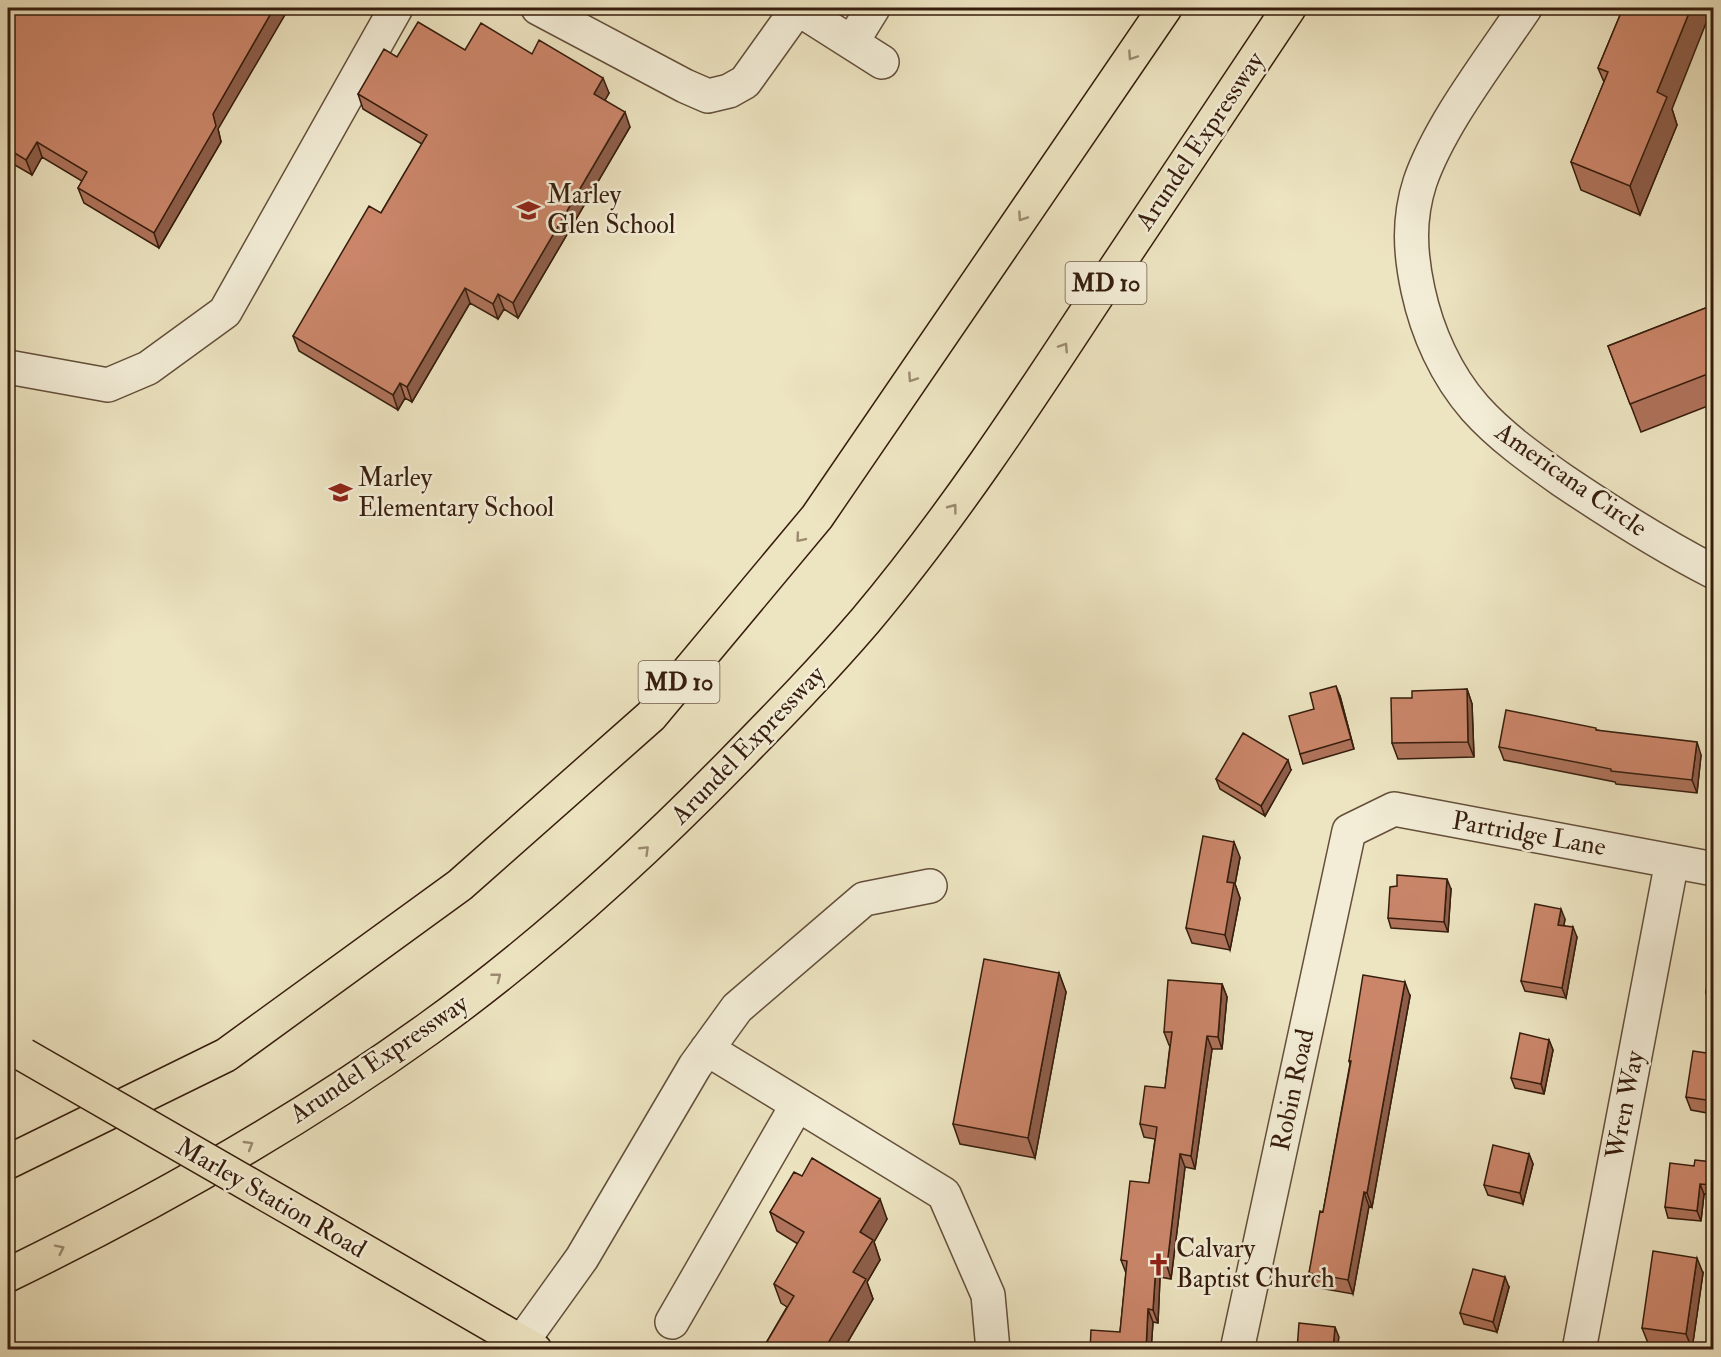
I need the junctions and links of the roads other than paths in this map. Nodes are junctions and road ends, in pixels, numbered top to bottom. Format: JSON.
{"nodes":[{"id":1,"x":396,"y":8,"type":"edge"},
{"id":2,"x":538,"y":8,"type":"edge"},
{"id":3,"x":797,"y":8,"type":"edge"},
{"id":4,"x":873,"y":8,"type":"edge"},
{"id":5,"x":1165,"y":8,"type":"edge"},
{"id":6,"x":1289,"y":8,"type":"edge"},
{"id":7,"x":1526,"y":8,"type":"edge"},
{"id":8,"x":852,"y":42,"type":"junction"},
{"id":9,"x":882,"y":62,"type":"dead end"},
{"id":10,"x":8,"y":367,"type":"edge"},
{"id":11,"x":1713,"y":572,"type":"edge"},
{"id":12,"x":1349,"y":831,"type":"joint"},
{"id":13,"x":1672,"y":861,"type":"junction"},
{"id":14,"x":1713,"y":869,"type":"edge"},
{"id":15,"x":930,"y":886,"type":"dead end"},
{"id":16,"x":707,"y":1049,"type":"junction"},
{"id":17,"x":16,"y":1050,"type":"edge"},
{"id":18,"x":797,"y":1104,"type":"junction"},
{"id":19,"x":8,"y":1162,"type":"edge"},
{"id":20,"x":8,"y":1275,"type":"edge"},
{"id":21,"x":672,"y":1322,"type":"dead end"},
{"id":22,"x":524,"y":1347,"type":"edge"},
{"id":23,"x":993,"y":1350,"type":"edge"},
{"id":24,"x":1237,"y":1350,"type":"edge"},
{"id":25,"x":1579,"y":1350,"type":"edge"}],
"edges":[{"from":1,"to":10,"type":"street"},
{"from":2,"to":3,"type":"street"},
{"from":3,"to":8,"type":"street"},
{"from":4,"to":8,"type":"street"},
{"from":5,"to":19,"type":"main road","number":"MD 10","one_way":true},
{"from":20,"to":6,"type":"main road","name":"Arundel Expressway","number":"MD 10","one_way":true},
{"from":7,"to":11,"type":"street","name":"Americana Circle"},
{"from":8,"to":9,"type":"street"},
{"from":12,"to":13,"type":"street","name":"Partridge Lane"},
{"from":12,"to":24,"type":"street","name":"Robin Road"},
{"from":13,"to":14,"type":"street","name":"Partridge Lane"},
{"from":13,"to":25,"type":"street","name":"Wren Way"},
{"from":15,"to":16,"type":"street"},
{"from":16,"to":18,"type":"street"},
{"from":16,"to":22,"type":"street"},
{"from":17,"to":22,"type":"main road","name":"Marley Station Road","bridge":true},
{"from":18,"to":21,"type":"street"},
{"from":18,"to":23,"type":"street"}]}
